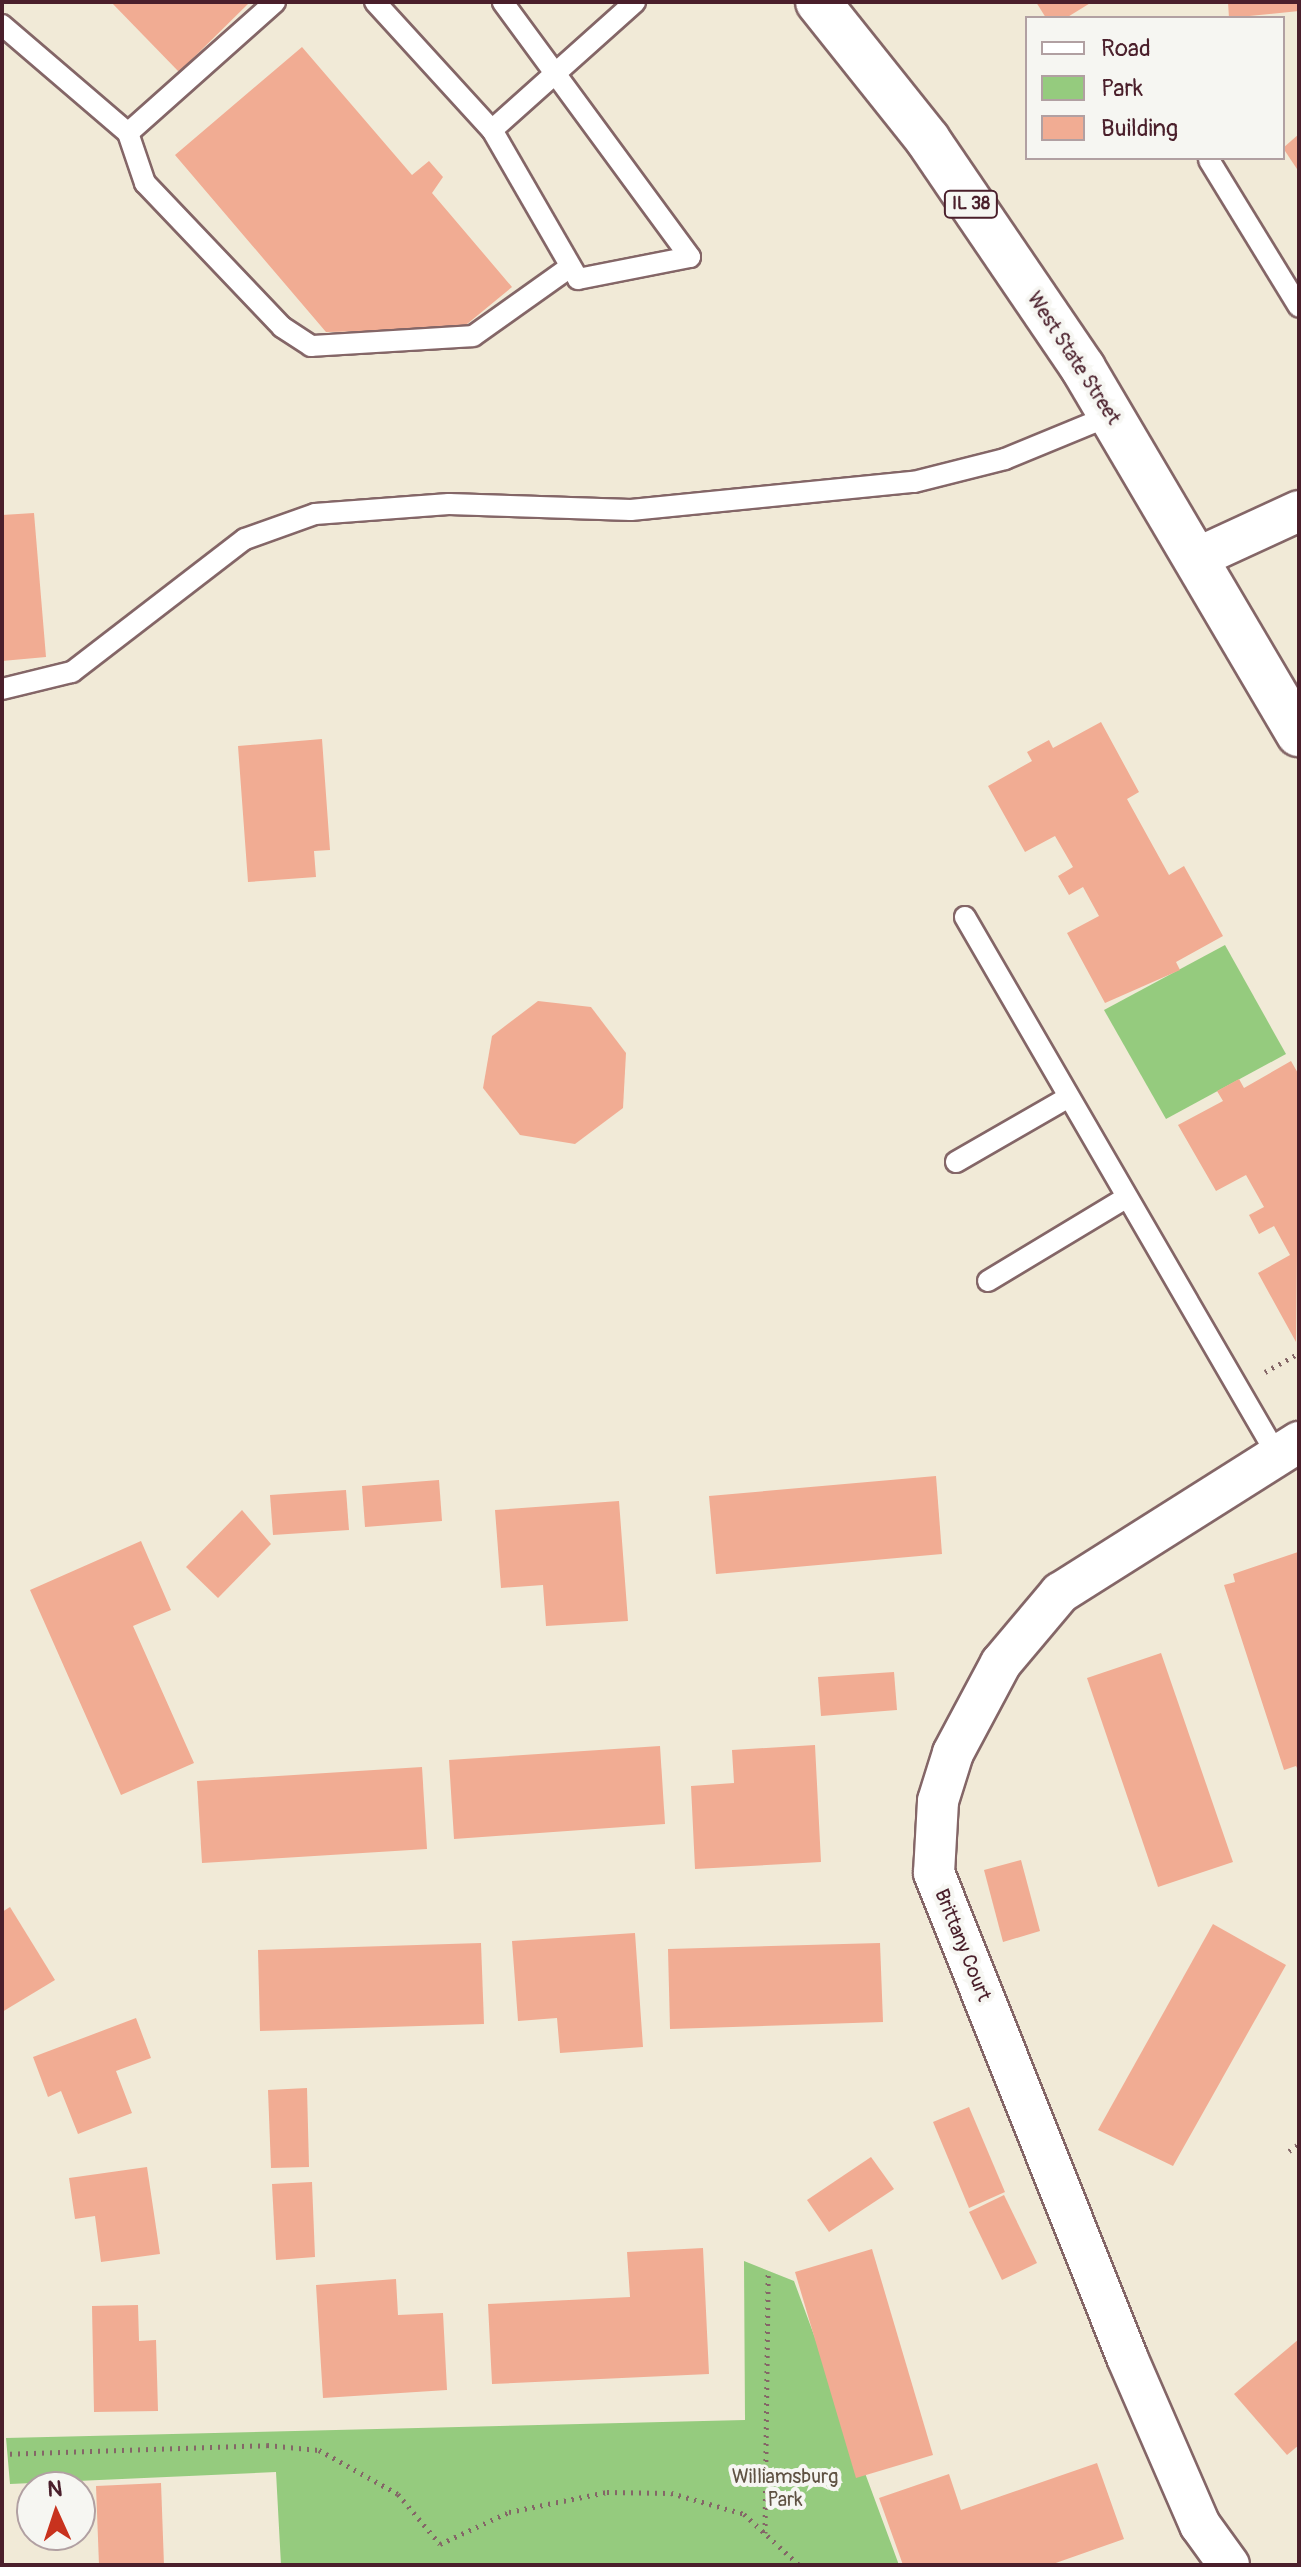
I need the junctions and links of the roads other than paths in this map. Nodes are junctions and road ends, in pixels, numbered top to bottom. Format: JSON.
{"nodes":[{"id":1,"x":275,"y":2,"type":"edge"},
{"id":2,"x":375,"y":2,"type":"edge"},
{"id":3,"x":503,"y":2,"type":"edge"},
{"id":4,"x":635,"y":2,"type":"edge"},
{"id":5,"x":818,"y":2,"type":"edge"},
{"id":6,"x":2,"y":25,"type":"edge"},
{"id":7,"x":559,"y":70,"type":"junction"},
{"id":8,"x":492,"y":130,"type":"junction"},
{"id":9,"x":128,"y":133,"type":"junction"},
{"id":10,"x":1209,"y":160,"type":"dead end"},
{"id":11,"x":570,"y":267,"type":"junction"},
{"id":12,"x":1299,"y":307,"type":"edge"},
{"id":13,"x":1112,"y":415,"type":"junction"},
{"id":14,"x":1299,"y":511,"type":"edge"},
{"id":15,"x":1199,"y":557,"type":"junction"},
{"id":16,"x":2,"y":689,"type":"edge"},
{"id":17,"x":1299,"y":734,"type":"edge"},
{"id":18,"x":965,"y":917,"type":"dead end"},
{"id":19,"x":1069,"y":1097,"type":"junction"},
{"id":20,"x":956,"y":1162,"type":"dead end"},
{"id":21,"x":1127,"y":1197,"type":"junction"},
{"id":22,"x":988,"y":1281,"type":"dead end"},
{"id":23,"x":1288,"y":1448,"type":"edge"},
{"id":24,"x":1229,"y":2565,"type":"edge"}],
"edges":[{"from":1,"to":9,"type":"lane"},
{"from":2,"to":8,"type":"lane"},
{"from":3,"to":7,"type":"lane"},
{"from":4,"to":7,"type":"lane"},
{"from":5,"to":13,"type":"main road","name":"West State Street","number":"IL 38"},
{"from":6,"to":9,"type":"lane"},
{"from":7,"to":8,"type":"lane"},
{"from":7,"to":11,"type":"lane"},
{"from":8,"to":11,"type":"lane"},
{"from":9,"to":11,"type":"lane"},
{"from":10,"to":12,"type":"lane"},
{"from":13,"to":15,"type":"main road","name":"West State Street","number":"IL 38"},
{"from":13,"to":16,"type":"lane"},
{"from":14,"to":15,"type":"street"},
{"from":15,"to":17,"type":"main road","name":"West State Street","number":"IL 38"},
{"from":18,"to":19,"type":"lane"},
{"from":19,"to":20,"type":"lane"},
{"from":19,"to":21,"type":"lane"},
{"from":21,"to":22,"type":"lane"},
{"from":21,"to":23,"type":"lane"},
{"from":23,"to":24,"type":"street","name":"Brittany Court"}]}
